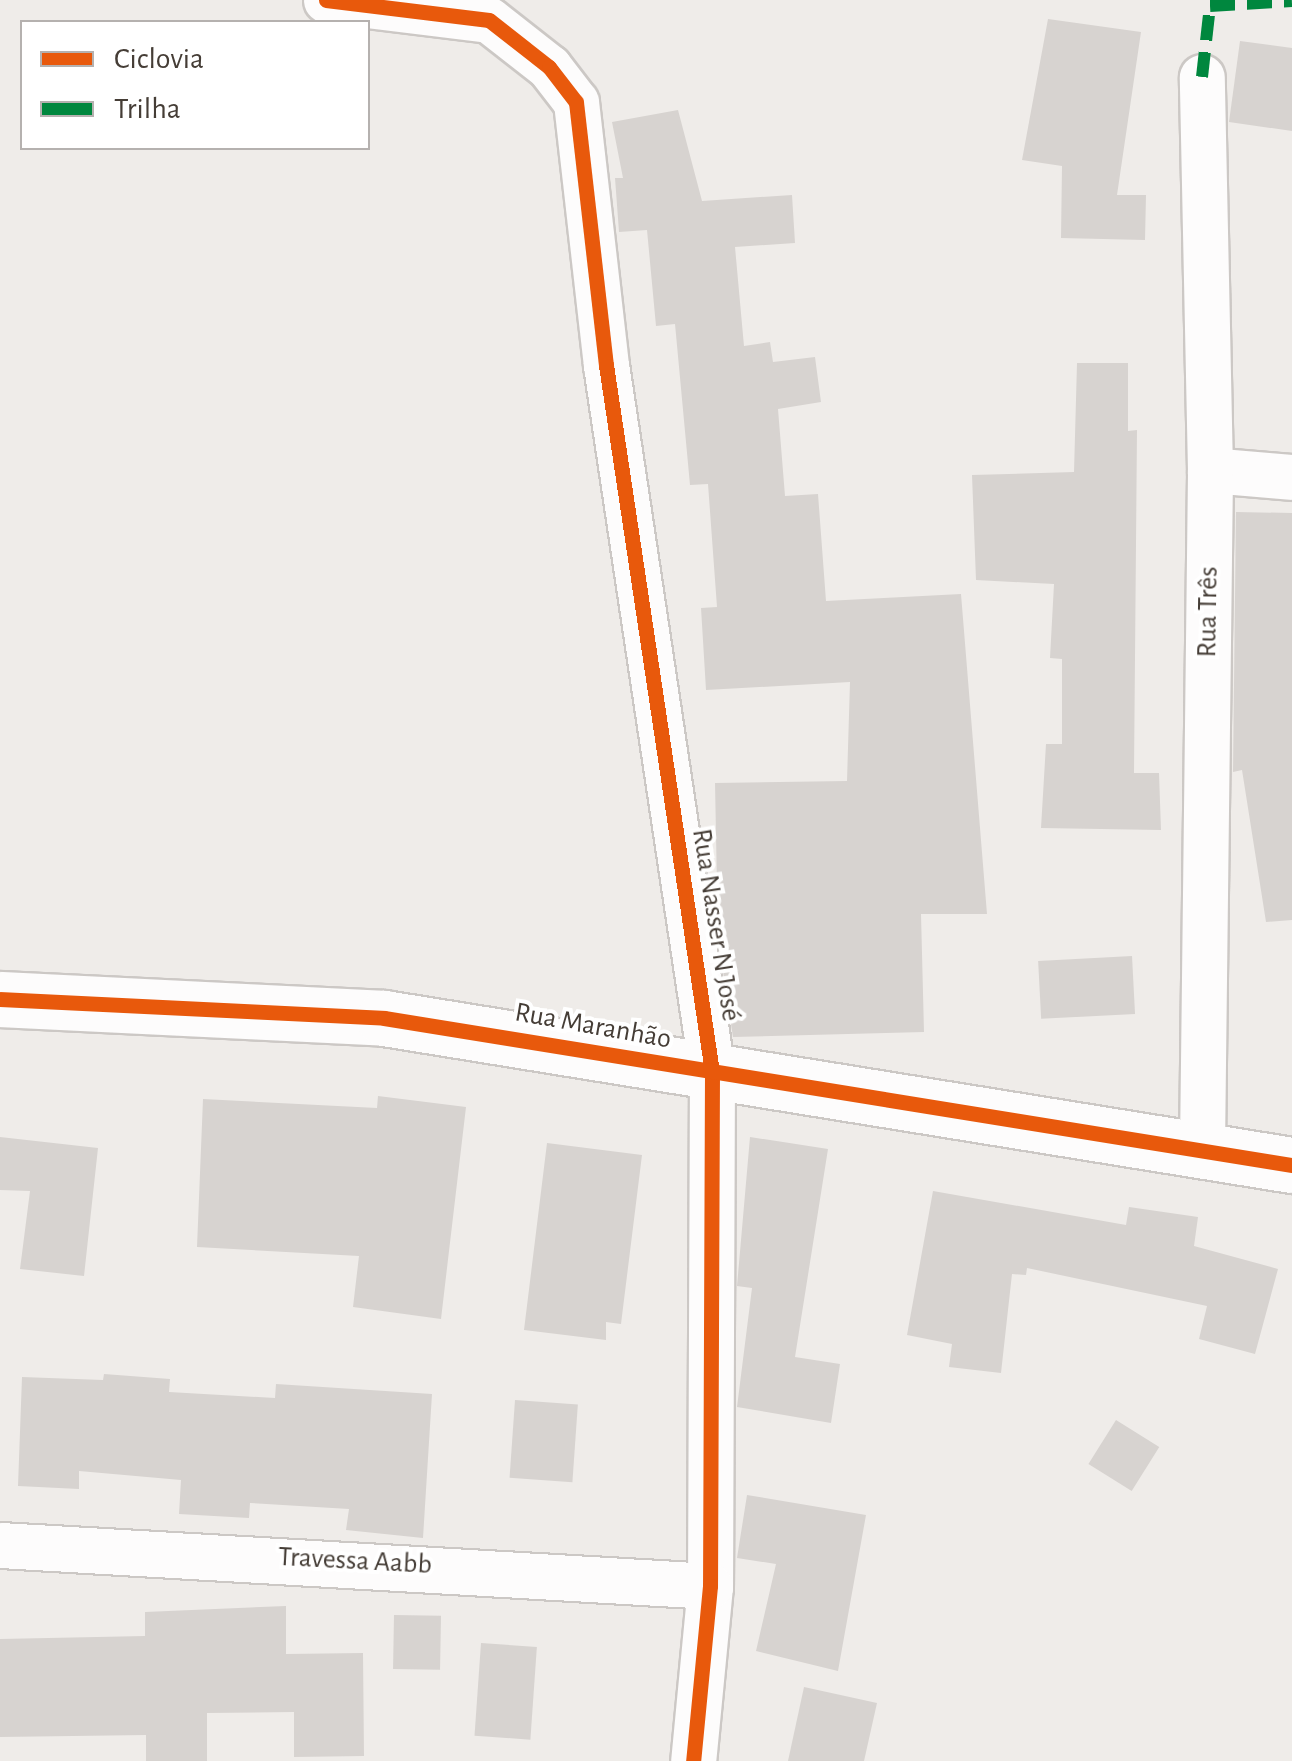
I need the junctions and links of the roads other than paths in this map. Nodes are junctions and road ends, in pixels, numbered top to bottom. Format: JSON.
{"nodes":[{"id":1,"x":326,"y":0,"type":"edge"},
{"id":2,"x":1202,"y":77,"type":"dead end"},
{"id":3,"x":1210,"y":470,"type":"junction"},
{"id":4,"x":1292,"y":477,"type":"edge"},
{"id":5,"x":0,"y":999,"type":"edge"},
{"id":6,"x":712,"y":1072,"type":"junction"},
{"id":7,"x":1202,"y":1148,"type":"junction"},
{"id":8,"x":1292,"y":1165,"type":"edge"},
{"id":9,"x":0,"y":1545,"type":"edge"},
{"id":10,"x":710,"y":1586,"type":"junction"},
{"id":11,"x":693,"y":1761,"type":"edge"}],
"edges":[{"from":1,"to":6,"type":"street","name":"Rua Nasser N José"},
{"from":2,"to":3,"type":"street","name":"Rua Três"},
{"from":3,"to":4,"type":"street"},
{"from":3,"to":7,"type":"street","name":"Rua Três"},
{"from":5,"to":6,"type":"street","name":"Rua Maranhão"},
{"from":6,"to":7,"type":"street","name":"Rua Maranhão"},
{"from":6,"to":10,"type":"street","name":"Rua Nasser N José"},
{"from":7,"to":8,"type":"street","name":"Rua Maranhão"},
{"from":9,"to":10,"type":"street","name":"Travessa Aabb"},
{"from":10,"to":11,"type":"street","name":"Rua Nasser N José"}]}
